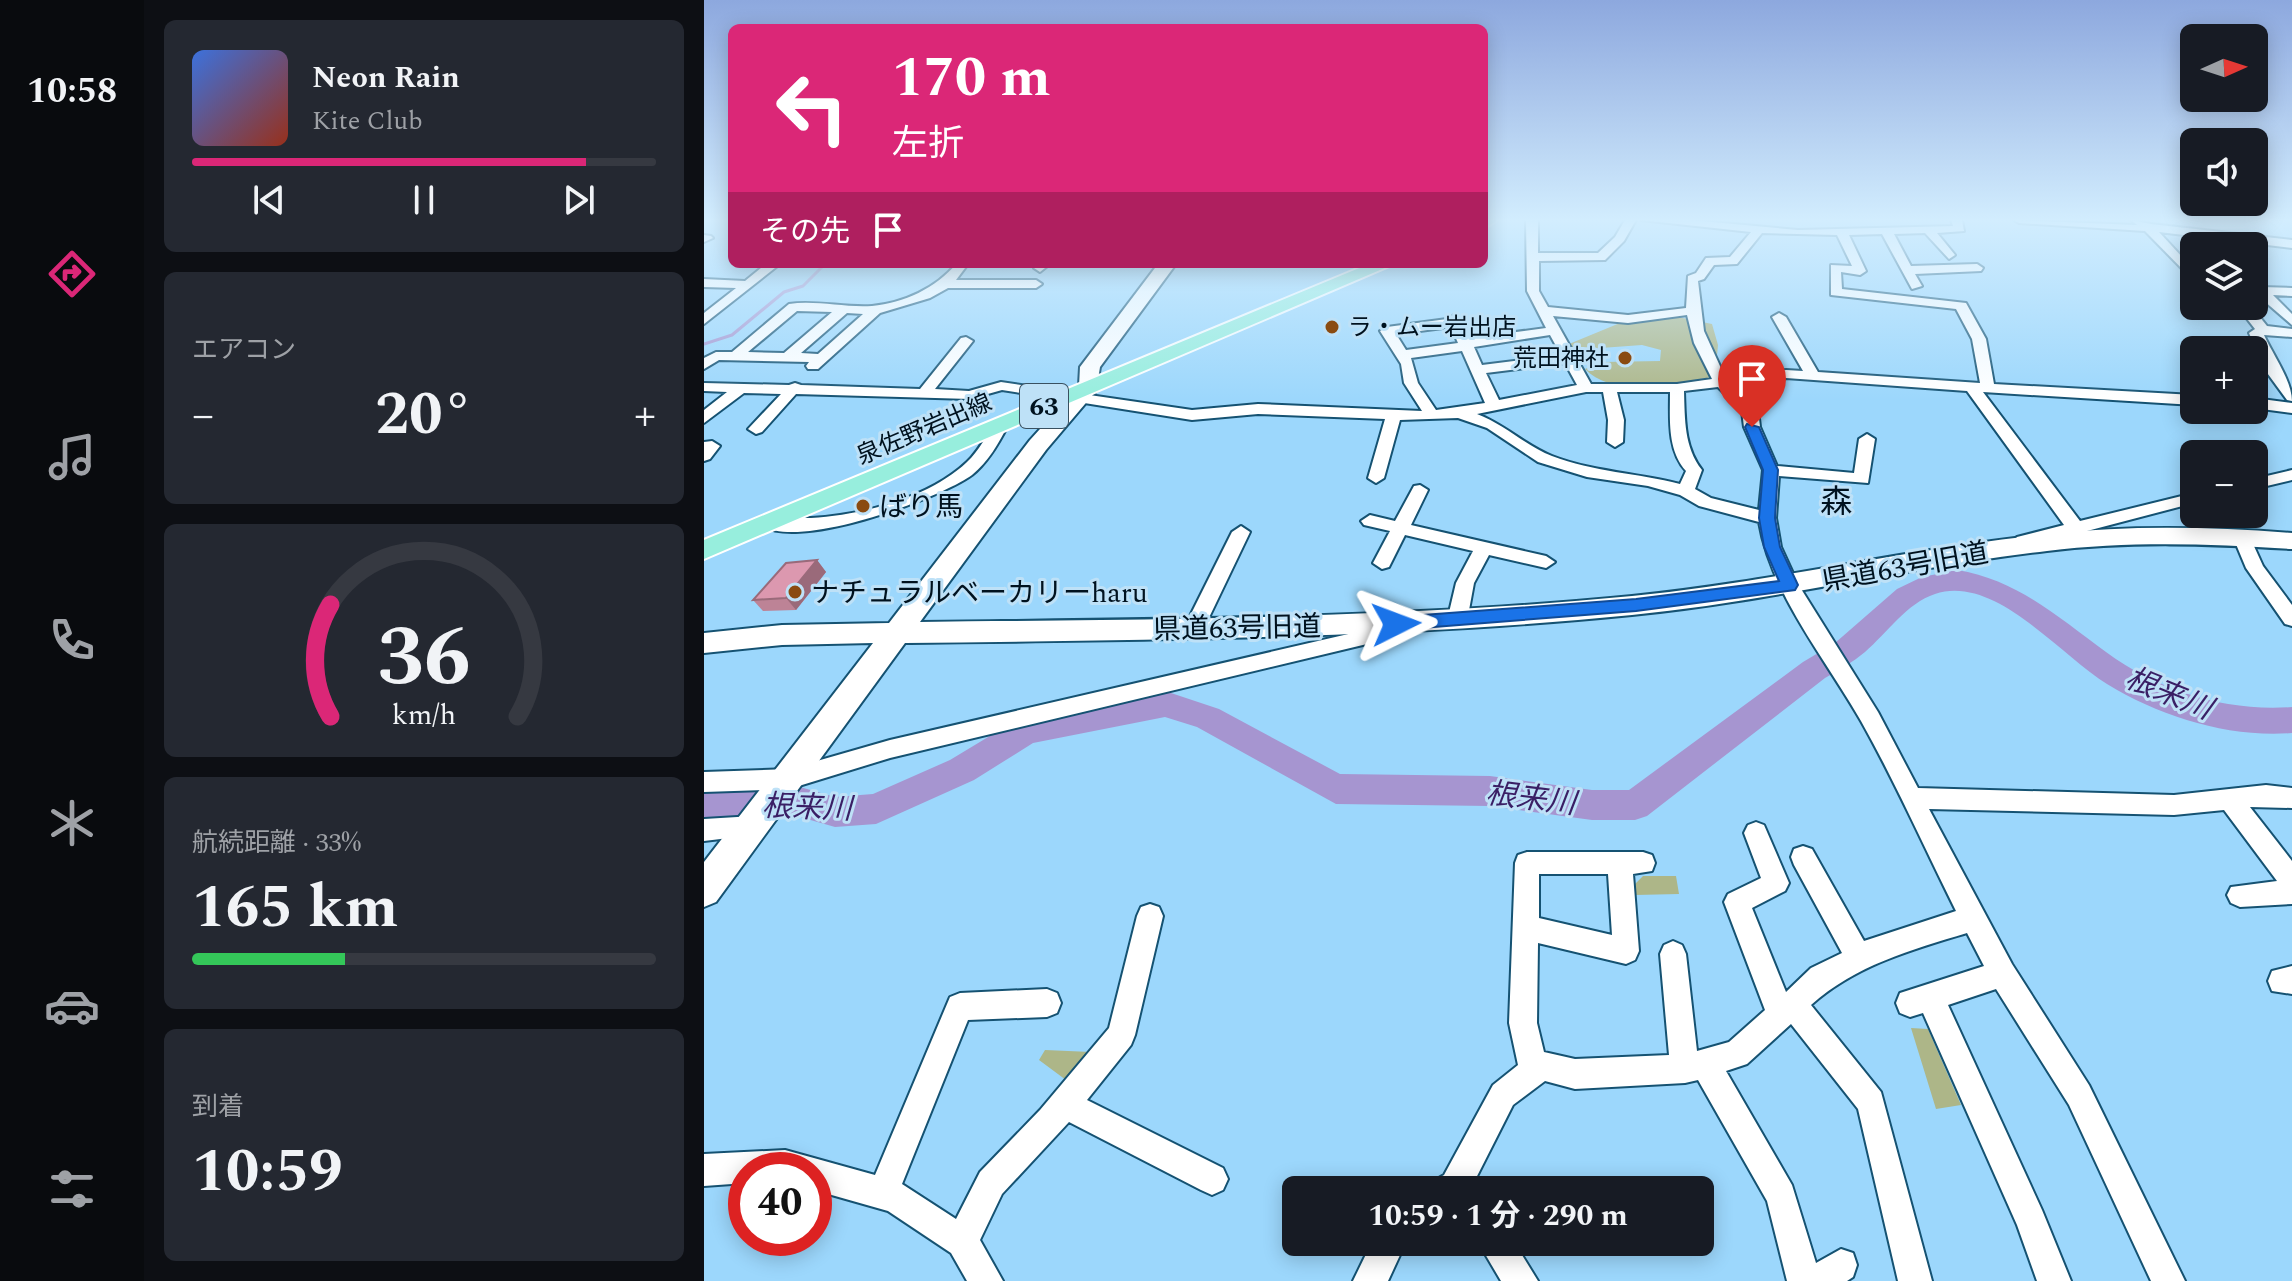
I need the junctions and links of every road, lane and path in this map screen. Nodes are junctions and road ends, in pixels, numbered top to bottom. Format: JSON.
{"nodes":[{"id":1,"x":754,"y":280,"type":"edge"},
{"id":2,"x":949,"y":280,"type":"edge"},
{"id":3,"x":992,"y":280,"type":"edge"},
{"id":4,"x":1006,"y":280,"type":"edge"},
{"id":5,"x":1155,"y":280,"type":"edge"},
{"id":6,"x":1331,"y":280,"type":"edge"},
{"id":7,"x":1346,"y":280,"type":"edge"},
{"id":8,"x":1534,"y":280,"type":"edge"},
{"id":9,"x":1692,"y":280,"type":"edge"},
{"id":10,"x":1835,"y":280,"type":"edge"},
{"id":11,"x":1914,"y":280,"type":"edge"},
{"id":12,"x":704,"y":283,"type":"edge"},
{"id":13,"x":946,"y":284,"type":"junction"},
{"id":14,"x":1036,"y":284,"type":"dead end"},
{"id":15,"x":748,"y":285,"type":"junction"},
{"id":16,"x":1916,"y":286,"type":"dead end"},
{"id":17,"x":2292,"y":292,"type":"edge"},
{"id":18,"x":844,"y":309,"type":"junction"},
{"id":19,"x":875,"y":310,"type":"junction"},
{"id":20,"x":1546,"y":311,"type":"junction"},
{"id":21,"x":1690,"y":311,"type":"junction"},
{"id":22,"x":1779,"y":317,"type":"dead end"},
{"id":23,"x":704,"y":320,"type":"edge"},
{"id":24,"x":2255,"y":320,"type":"edge"},
{"id":25,"x":2292,"y":321,"type":"edge"},
{"id":26,"x":2263,"y":330,"type":"junction"},
{"id":27,"x":1553,"y":331,"type":"junction"},
{"id":28,"x":2292,"y":333,"type":"edge"},
{"id":29,"x":966,"y":341,"type":"dead end"},
{"id":30,"x":1466,"y":345,"type":"junction"},
{"id":31,"x":1400,"y":355,"type":"junction"},
{"id":32,"x":735,"y":356,"type":"junction"},
{"id":33,"x":788,"y":357,"type":"junction"},
{"id":34,"x":822,"y":358,"type":"junction"},
{"id":35,"x":1571,"y":358,"type":"junction"},
{"id":36,"x":704,"y":365,"type":"edge"},
{"id":37,"x":1478,"y":370,"type":"junction"},
{"id":38,"x":1813,"y":375,"type":"junction"},
{"id":39,"x":1721,"y":381,"type":"junction"},
{"id":40,"x":704,"y":387,"type":"edge"},
{"id":41,"x":742,"y":387,"type":"junction"},
{"id":42,"x":790,"y":388,"type":"junction"},
{"id":43,"x":1586,"y":388,"type":"junction"},
{"id":44,"x":1609,"y":388,"type":"junction"},
{"id":45,"x":1677,"y":388,"type":"junction"},
{"id":46,"x":1980,"y":388,"type":"junction"},
{"id":47,"x":1075,"y":391,"type":"junction"},
{"id":48,"x":925,"y":393,"type":"junction"},
{"id":49,"x":2292,"y":397,"type":"edge"},
{"id":50,"x":2180,"y":399,"type":"edge"},
{"id":51,"x":2268,"y":405,"type":"edge"},
{"id":52,"x":1494,"y":406,"type":"junction"},
{"id":53,"x":2292,"y":408,"type":"edge"},
{"id":54,"x":1458,"y":413,"type":"junction"},
{"id":55,"x":1394,"y":415,"type":"junction"},
{"id":56,"x":1432,"y":415,"type":"junction"},
{"id":57,"x":704,"y":418,"type":"edge"},
{"id":58,"x":1000,"y":425,"type":"junction"},
{"id":59,"x":756,"y":429,"type":"dead end"},
{"id":60,"x":1867,"y":439,"type":"dead end"},
{"id":61,"x":1615,"y":442,"type":"dead end"},
{"id":62,"x":704,"y":447,"type":"edge"},
{"id":63,"x":704,"y":456,"type":"edge"},
{"id":64,"x":1771,"y":470,"type":"junction"},
{"id":65,"x":2292,"y":475,"type":"edge"},
{"id":66,"x":1376,"y":478,"type":"dead end"},
{"id":67,"x":2268,"y":481,"type":"edge"},
{"id":68,"x":1420,"y":490,"type":"dead end"},
{"id":69,"x":1686,"y":491,"type":"junction"},
{"id":70,"x":2180,"y":502,"type":"edge"},
{"id":71,"x":1767,"y":518,"type":"junction"},
{"id":72,"x":1370,"y":521,"type":"dead end"},
{"id":73,"x":767,"y":522,"type":"junction"},
{"id":74,"x":1400,"y":529,"type":"junction"},
{"id":75,"x":1241,"y":532,"type":"dead end"},
{"id":76,"x":2080,"y":533,"type":"junction"},
{"id":77,"x":704,"y":536,"type":"edge"},
{"id":78,"x":2242,"y":537,"type":"junction"},
{"id":79,"x":2292,"y":541,"type":"edge"},
{"id":80,"x":1484,"y":548,"type":"junction"},
{"id":81,"x":704,"y":550,"type":"edge"},
{"id":82,"x":1546,"y":562,"type":"dead end"},
{"id":83,"x":1382,"y":563,"type":"dead end"},
{"id":84,"x":1789,"y":585,"type":"junction"},
{"id":85,"x":2292,"y":619,"type":"edge"},
{"id":86,"x":1457,"y":621,"type":"junction"},
{"id":87,"x":1366,"y":625,"type":"junction"},
{"id":88,"x":1194,"y":628,"type":"junction"},
{"id":89,"x":899,"y":632,"type":"junction"},
{"id":90,"x":704,"y":643,"type":"edge"},
{"id":91,"x":704,"y":782,"type":"edge"},
{"id":92,"x":786,"y":784,"type":"junction"},
{"id":93,"x":1910,"y":798,"type":"junction"},
{"id":94,"x":2292,"y":798,"type":"edge"},
{"id":95,"x":2230,"y":799,"type":"junction"},
{"id":96,"x":756,"y":823,"type":"junction"},
{"id":97,"x":704,"y":830,"type":"edge"},
{"id":98,"x":1756,"y":833,"type":"dead end"},
{"id":99,"x":1803,"y":857,"type":"dead end"},
{"id":100,"x":2292,"y":881,"type":"edge"},
{"id":101,"x":704,"y":890,"type":"edge"},
{"id":102,"x":2292,"y":892,"type":"edge"},
{"id":103,"x":2240,"y":895,"type":"dead end"},
{"id":104,"x":1150,"y":916,"type":"dead end"},
{"id":105,"x":1971,"y":919,"type":"junction"},
{"id":106,"x":1526,"y":928,"type":"junction"},
{"id":107,"x":1673,"y":954,"type":"dead end"},
{"id":108,"x":1859,"y":958,"type":"junction"},
{"id":109,"x":2002,"y":974,"type":"junction"},
{"id":110,"x":1047,"y":1003,"type":"dead end"},
{"id":111,"x":1787,"y":1009,"type":"junction"},
{"id":112,"x":1695,"y":1066,"type":"junction"},
{"id":113,"x":1534,"y":1071,"type":"junction"},
{"id":114,"x":1064,"y":1104,"type":"junction"},
{"id":115,"x":728,"y":1171,"type":"edge"},
{"id":116,"x":706,"y":1174,"type":"edge"},
{"id":117,"x":1461,"y":1176,"type":"edge"},
{"id":118,"x":832,"y":1179,"type":"edge"},
{"id":119,"x":1212,"y":1179,"type":"dead end"},
{"id":120,"x":883,"y":1193,"type":"junction"},
{"id":121,"x":962,"y":1242,"type":"junction"},
{"id":122,"x":1383,"y":1256,"type":"edge"},
{"id":123,"x":1504,"y":1256,"type":"edge"},
{"id":124,"x":986,"y":1281,"type":"edge"},
{"id":125,"x":1370,"y":1281,"type":"edge"},
{"id":126,"x":1521,"y":1281,"type":"edge"},
{"id":127,"x":1804,"y":1281,"type":"edge"},
{"id":128,"x":1915,"y":1281,"type":"edge"},
{"id":129,"x":2054,"y":1281,"type":"edge"},
{"id":130,"x":2168,"y":1281,"type":"edge"}],
"edges":[{"from":1,"to":15,"type":"street"},
{"from":2,"to":13,"type":"street"},
{"from":3,"to":13,"type":"street"},
{"from":4,"to":14,"type":"street"},
{"from":5,"to":47,"type":"street"},
{"from":6,"to":47,"type":"main road","name":"泉佐野岩出線","number":"63"},
{"from":7,"to":47,"type":"main road","name":"泉佐野岩出線","number":"63"},
{"from":8,"to":20,"type":"street"},
{"from":9,"to":21,"type":"street"},
{"from":10,"to":46,"type":"street"},
{"from":11,"to":16,"type":"street"},
{"from":12,"to":15,"type":"street"},
{"from":13,"to":19,"type":"street"},
{"from":15,"to":23,"type":"street"},
{"from":17,"to":25,"type":"street"},
{"from":18,"to":19,"type":"street"},
{"from":18,"to":32,"type":"street"},
{"from":18,"to":33,"type":"street"},
{"from":19,"to":34,"type":"street"},
{"from":20,"to":21,"type":"street"},
{"from":20,"to":27,"type":"street"},
{"from":21,"to":39,"type":"street"},
{"from":22,"to":38,"type":"street"},
{"from":24,"to":26,"type":"street"},
{"from":26,"to":28,"type":"street"},
{"from":26,"to":49,"type":"street"},
{"from":27,"to":30,"type":"street"},
{"from":27,"to":35,"type":"street"},
{"from":29,"to":48,"type":"street"},
{"from":30,"to":31,"type":"street"},
{"from":30,"to":31,"type":"street"},
{"from":30,"to":37,"type":"street"},
{"from":31,"to":56,"type":"street"},
{"from":32,"to":33,"type":"street"},
{"from":32,"to":36,"type":"street"},
{"from":33,"to":34,"type":"street"},
{"from":34,"to":42,"type":"street"},
{"from":35,"to":37,"type":"street"},
{"from":35,"to":43,"type":"street"},
{"from":37,"to":52,"type":"street"},
{"from":38,"to":39,"type":"street"},
{"from":38,"to":46,"type":"street"},
{"from":39,"to":45,"type":"street"},
{"from":39,"to":64,"type":"street"},
{"from":40,"to":41,"type":"street"},
{"from":41,"to":42,"type":"street"},
{"from":41,"to":57,"type":"street"},
{"from":42,"to":48,"type":"street"},
{"from":42,"to":59,"type":"street"},
{"from":43,"to":44,"type":"street"},
{"from":43,"to":52,"type":"street"},
{"from":44,"to":45,"type":"street"},
{"from":44,"to":61,"type":"street"},
{"from":45,"to":69,"type":"street"},
{"from":46,"to":50,"type":"street"},
{"from":46,"to":76,"type":"street"},
{"from":47,"to":48,"type":"street"},
{"from":47,"to":55,"type":"street"},
{"from":47,"to":58,"type":"main road","name":"泉佐野岩出線","number":"63"},
{"from":47,"to":77,"type":"main road","name":"泉佐野岩出線","number":"63"},
{"from":47,"to":89,"type":"street"},
{"from":51,"to":53,"type":"street"},
{"from":52,"to":54,"type":"street"},
{"from":54,"to":56,"type":"street"},
{"from":54,"to":69,"type":"street"},
{"from":55,"to":56,"type":"street"},
{"from":55,"to":66,"type":"street"},
{"from":58,"to":73,"type":"main road","name":"泉佐野岩出線","number":"63"},
{"from":58,"to":73,"type":"street"},
{"from":60,"to":64,"type":"street"},
{"from":62,"to":63,"type":"street"},
{"from":64,"to":71,"type":"street"},
{"from":65,"to":67,"type":"street"},
{"from":68,"to":74,"type":"street"},
{"from":69,"to":71,"type":"street"},
{"from":70,"to":76,"type":"street"},
{"from":71,"to":84,"type":"street"},
{"from":72,"to":74,"type":"street"},
{"from":73,"to":81,"type":"main road","name":"泉佐野岩出線","number":"63"},
{"from":74,"to":80,"type":"street"},
{"from":74,"to":83,"type":"street"},
{"from":75,"to":88,"type":"street"},
{"from":76,"to":78,"type":"street","name":"県道63号旧道"},
{"from":76,"to":84,"type":"street","name":"県道63号旧道"},
{"from":78,"to":79,"type":"street","name":"県道63号旧道"},
{"from":78,"to":85,"type":"street"},
{"from":80,"to":82,"type":"street"},
{"from":80,"to":86,"type":"street"},
{"from":84,"to":86,"type":"street","name":"県道63号旧道"},
{"from":84,"to":93,"type":"street"},
{"from":86,"to":87,"type":"street","name":"県道63号旧道"},
{"from":87,"to":88,"type":"street","name":"県道63号旧道"},
{"from":87,"to":92,"type":"street"},
{"from":88,"to":89,"type":"street","name":"県道63号旧道"},
{"from":89,"to":90,"type":"street","name":"県道63号旧道"},
{"from":89,"to":92,"type":"street"},
{"from":91,"to":92,"type":"street"},
{"from":92,"to":96,"type":"street"},
{"from":93,"to":95,"type":"street"},
{"from":93,"to":105,"type":"street"},
{"from":94,"to":95,"type":"street"},
{"from":95,"to":100,"type":"street"},
{"from":96,"to":97,"type":"street"},
{"from":96,"to":101,"type":"street"},
{"from":98,"to":111,"type":"street"},
{"from":99,"to":108,"type":"street"},
{"from":102,"to":103,"type":"street"},
{"from":104,"to":114,"type":"street"},
{"from":105,"to":108,"type":"street"},
{"from":105,"to":109,"type":"street"},
{"from":106,"to":106,"type":"street"},
{"from":106,"to":113,"type":"street"},
{"from":107,"to":112,"type":"street"},
{"from":108,"to":111,"type":"street"},
{"from":109,"to":129,"type":"street"},
{"from":109,"to":130,"type":"street"},
{"from":110,"to":120,"type":"street"},
{"from":111,"to":112,"type":"street"},
{"from":111,"to":128,"type":"street"},
{"from":112,"to":113,"type":"street"},
{"from":112,"to":127,"type":"street"},
{"from":113,"to":117,"type":"street"},
{"from":114,"to":119,"type":"street"},
{"from":114,"to":121,"type":"street"},
{"from":115,"to":116,"type":"street"},
{"from":118,"to":120,"type":"street"},
{"from":120,"to":121,"type":"street"},
{"from":121,"to":124,"type":"street"},
{"from":122,"to":125,"type":"street"},
{"from":123,"to":126,"type":"street"}]}
